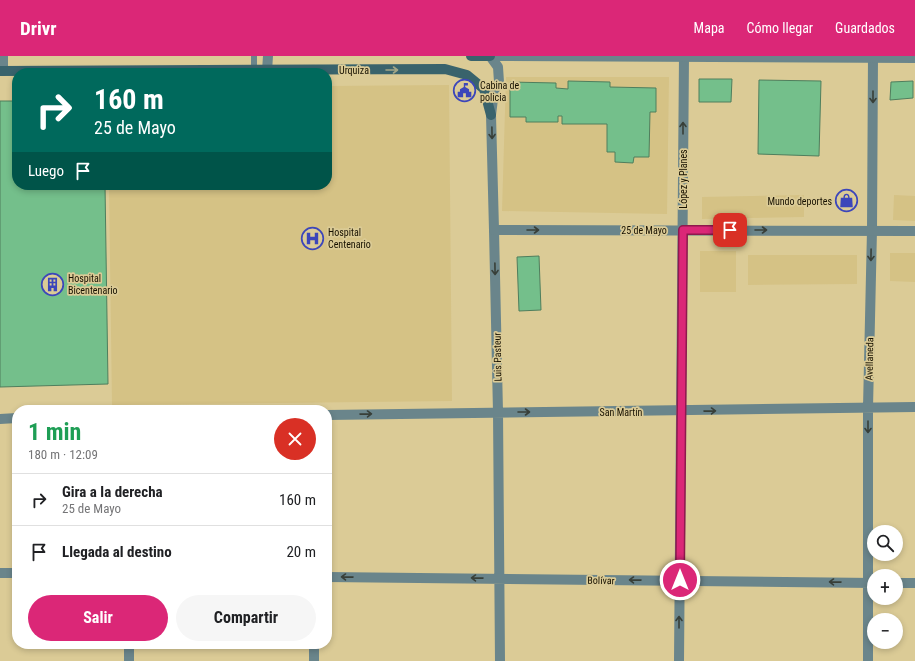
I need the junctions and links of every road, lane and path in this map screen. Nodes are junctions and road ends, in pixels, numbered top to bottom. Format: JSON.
{"nodes":[{"id":1,"x":3,"y":56,"type":"edge"},
{"id":2,"x":254,"y":56,"type":"edge"},
{"id":3,"x":268,"y":56,"type":"edge"},
{"id":4,"x":471,"y":56,"type":"edge"},
{"id":5,"x":490,"y":56,"type":"edge"},
{"id":6,"x":684,"y":57,"type":"edge"},
{"id":7,"x":873,"y":57,"type":"edge"},
{"id":8,"x":915,"y":58,"type":"edge"},
{"id":9,"x":254,"y":68,"type":"edge"},
{"id":10,"x":267,"y":68,"type":"edge"},
{"id":11,"x":1,"y":71,"type":"edge"},
{"id":12,"x":12,"y":71,"type":"edge"},
{"id":13,"x":332,"y":71,"type":"edge"},
{"id":14,"x":491,"y":115,"type":"junction"},
{"id":15,"x":494,"y":230,"type":"junction"},
{"id":16,"x":683,"y":230,"type":"junction"},
{"id":17,"x":872,"y":230,"type":"junction"},
{"id":18,"x":915,"y":231,"type":"edge"},
{"id":19,"x":868,"y":408,"type":"junction"},
{"id":20,"x":915,"y":408,"type":"edge"},
{"id":21,"x":681,"y":411,"type":"junction"},
{"id":22,"x":498,"y":412,"type":"junction"},
{"id":23,"x":332,"y":415,"type":"edge"},
{"id":24,"x":12,"y":418,"type":"edge"},
{"id":25,"x":0,"y":419,"type":"edge"},
{"id":26,"x":872,"y":569,"type":"edge"},
{"id":27,"x":0,"y":573,"type":"edge"},
{"id":28,"x":12,"y":573,"type":"edge"},
{"id":29,"x":332,"y":577,"type":"edge"},
{"id":30,"x":500,"y":578,"type":"junction"},
{"id":31,"x":680,"y":580,"type":"junction"},
{"id":32,"x":867,"y":583,"type":"edge"},
{"id":33,"x":903,"y":583,"type":"edge"},
{"id":34,"x":915,"y":583,"type":"edge"},
{"id":35,"x":871,"y":605,"type":"edge"},
{"id":36,"x":129,"y":649,"type":"edge"},
{"id":37,"x":314,"y":649,"type":"edge"},
{"id":38,"x":129,"y":661,"type":"edge"},
{"id":39,"x":314,"y":661,"type":"edge"},
{"id":40,"x":500,"y":661,"type":"edge"},
{"id":41,"x":679,"y":661,"type":"edge"},
{"id":42,"x":868,"y":661,"type":"edge"}],
"edges":[{"from":1,"to":11,"type":"street"},
{"from":2,"to":9,"type":"lane"},
{"from":3,"to":10,"type":"street"},
{"from":4,"to":5,"type":"main road"},
{"from":5,"to":6,"type":"street"},
{"from":5,"to":14,"type":"street","name":"Luis Pasteur"},
{"from":6,"to":7,"type":"street"},
{"from":16,"to":6,"type":"street","name":"López y Planes","one_way":true},
{"from":7,"to":8,"type":"street"},
{"from":7,"to":17,"type":"street","name":"Avellaneda","one_way":true},
{"from":11,"to":12,"type":"main road","name":"Urquiza"},
{"from":13,"to":14,"type":"main road","name":"Urquiza","one_way":true},
{"from":14,"to":15,"type":"street","name":"Luis Pasteur","one_way":true},
{"from":15,"to":16,"type":"street","name":"25 de Mayo","one_way":true},
{"from":15,"to":22,"type":"street","name":"Luis Pasteur","one_way":true},
{"from":16,"to":17,"type":"street","name":"25 de Mayo","one_way":true},
{"from":16,"to":21,"type":"street","name":"López y Planes"},
{"from":17,"to":18,"type":"street","name":"25 de Mayo"},
{"from":17,"to":19,"type":"street","name":"Avellaneda","one_way":true},
{"from":19,"to":20,"type":"street","name":"San Martín"},
{"from":21,"to":19,"type":"street","name":"San Martín","one_way":true},
{"from":19,"to":26,"type":"street","name":"Avellaneda","one_way":true},
{"from":22,"to":21,"type":"street","name":"San Martín","one_way":true},
{"from":21,"to":31,"type":"street","name":"López y Planes"},
{"from":23,"to":22,"type":"street","name":"San Martín","one_way":true},
{"from":22,"to":30,"type":"street","name":"Luis Pasteur"},
{"from":24,"to":25,"type":"street"},
{"from":27,"to":28,"type":"street"},
{"from":30,"to":29,"type":"street","name":"Bolívar","one_way":true},
{"from":31,"to":30,"type":"street","name":"Bolívar","one_way":true},
{"from":30,"to":40,"type":"street","name":"Luis Pasteur"},
{"from":32,"to":31,"type":"street","name":"Bolívar","one_way":true},
{"from":41,"to":31,"type":"street","name":"López y Planes","one_way":true},
{"from":33,"to":34,"type":"street"},
{"from":35,"to":42,"type":"street","name":"Avellaneda"},
{"from":36,"to":38,"type":"street"},
{"from":37,"to":39,"type":"street"}]}
